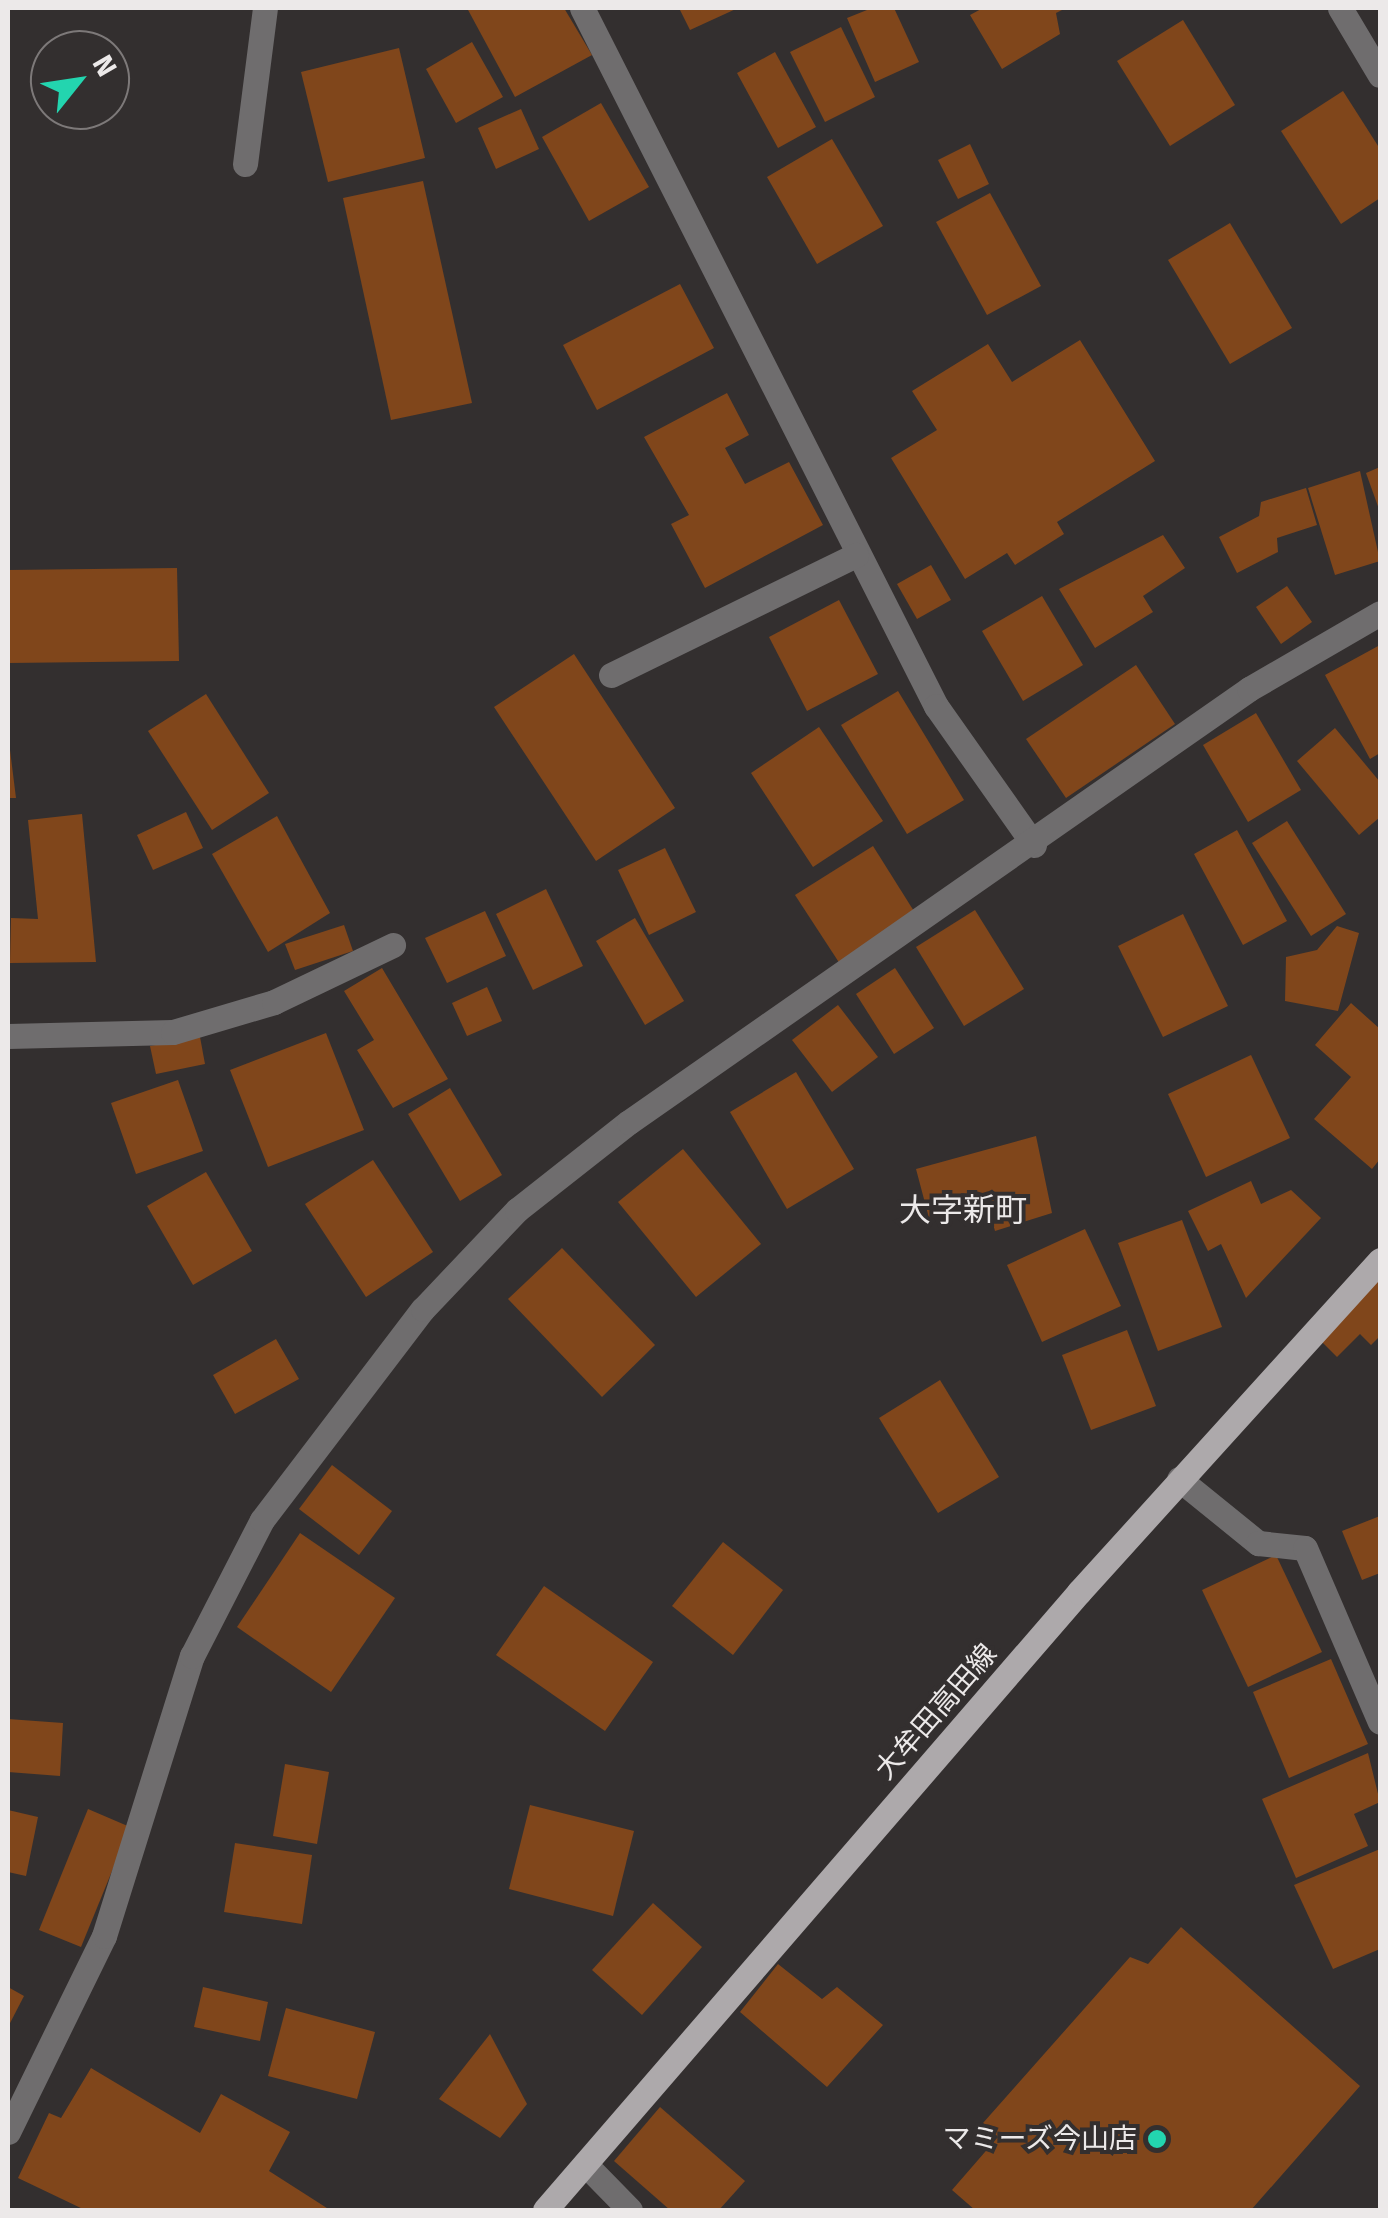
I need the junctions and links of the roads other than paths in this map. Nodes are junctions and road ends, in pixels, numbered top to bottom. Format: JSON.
{"nodes":[{"id":1,"x":266,"y":8,"type":"edge"},
{"id":2,"x":582,"y":8,"type":"edge"},
{"id":3,"x":1340,"y":8,"type":"edge"},
{"id":4,"x":1380,"y":75,"type":"edge"},
{"id":5,"x":245,"y":164,"type":"dead end"},
{"id":6,"x":856,"y":555,"type":"junction"},
{"id":7,"x":1380,"y":613,"type":"edge"},
{"id":8,"x":611,"y":675,"type":"dead end"},
{"id":9,"x":1034,"y":845,"type":"junction"},
{"id":10,"x":394,"y":946,"type":"dead end"},
{"id":11,"x":8,"y":1036,"type":"edge"},
{"id":12,"x":1380,"y":1260,"type":"edge"},
{"id":13,"x":1179,"y":1479,"type":"junction"},
{"id":14,"x":1380,"y":1722,"type":"edge"},
{"id":15,"x":8,"y":2132,"type":"edge"},
{"id":16,"x":585,"y":2164,"type":"junction"},
{"id":17,"x":545,"y":2210,"type":"edge"},
{"id":18,"x":630,"y":2210,"type":"edge"}],
"edges":[{"from":1,"to":5,"type":"street"},
{"from":2,"to":6,"type":"street"},
{"from":3,"to":4,"type":"street"},
{"from":6,"to":8,"type":"street"},
{"from":6,"to":9,"type":"street"},
{"from":7,"to":9,"type":"street"},
{"from":9,"to":15,"type":"street"},
{"from":10,"to":11,"type":"street"},
{"from":12,"to":13,"type":"main road","name":"大牟田高田線"},
{"from":13,"to":14,"type":"street"},
{"from":13,"to":16,"type":"main road","name":"大牟田高田線"},
{"from":16,"to":17,"type":"main road","name":"大牟田高田線"},
{"from":16,"to":18,"type":"street"}]}
